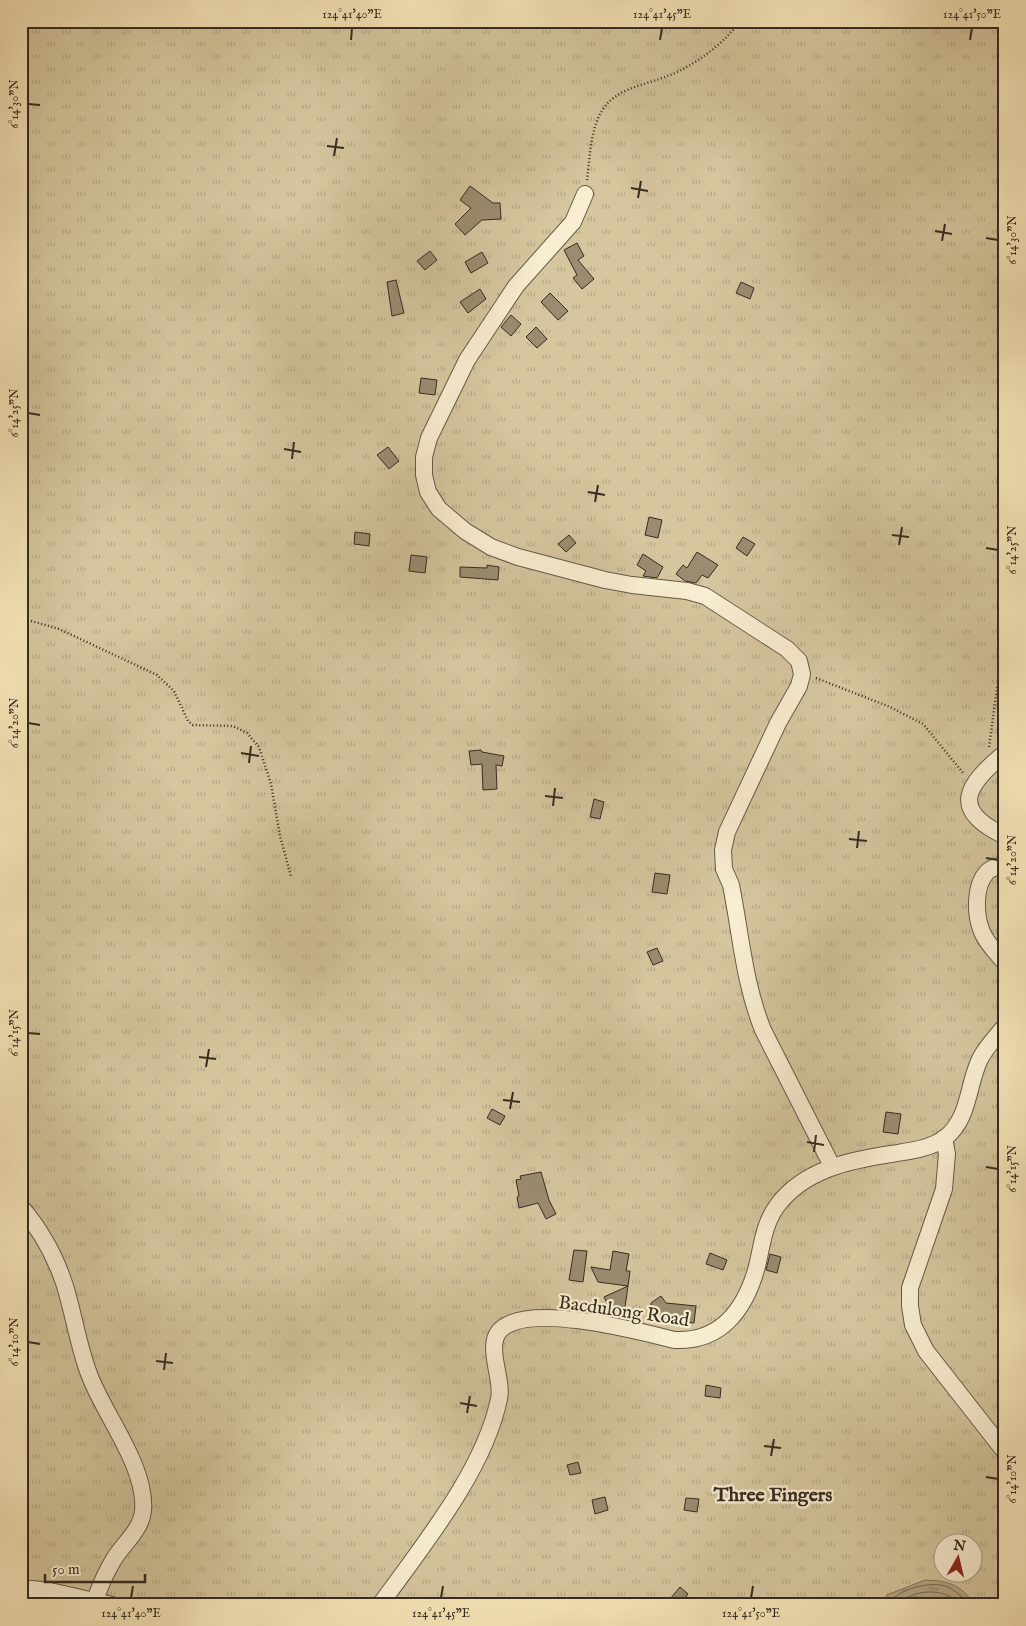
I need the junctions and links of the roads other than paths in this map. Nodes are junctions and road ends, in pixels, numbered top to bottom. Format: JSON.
{"nodes":[{"id":1,"x":585,"y":194,"type":"road end"},
{"id":2,"x":1005,"y":753,"type":"edge"},
{"id":3,"x":1005,"y":836,"type":"edge"},
{"id":4,"x":1005,"y":865,"type":"edge"},
{"id":5,"x":1005,"y":963,"type":"edge"},
{"id":6,"x":1005,"y":1026,"type":"edge"},
{"id":7,"x":944,"y":1138,"type":"junction"},
{"id":8,"x":832,"y":1166,"type":"junction"},
{"id":9,"x":21,"y":1207,"type":"edge"},
{"id":10,"x":1005,"y":1452,"type":"edge"},
{"id":11,"x":21,"y":1588,"type":"edge"},
{"id":12,"x":95,"y":1600,"type":"junction"},
{"id":13,"x":112,"y":1605,"type":"edge"},
{"id":14,"x":380,"y":1605,"type":"edge"}],
"edges":[{"from":1,"to":8,"type":"street"},
{"from":2,"to":3,"type":"street"},
{"from":4,"to":5,"type":"street"},
{"from":6,"to":7,"type":"street","name":"Bacdulong Road"},
{"from":7,"to":8,"type":"street","name":"Bacdulong Road"},
{"from":7,"to":10,"type":"street"},
{"from":8,"to":14,"type":"street","name":"Bacdulong Road"},
{"from":9,"to":12,"type":"street"},
{"from":11,"to":12,"type":"street"},
{"from":12,"to":13,"type":"street"}]}
